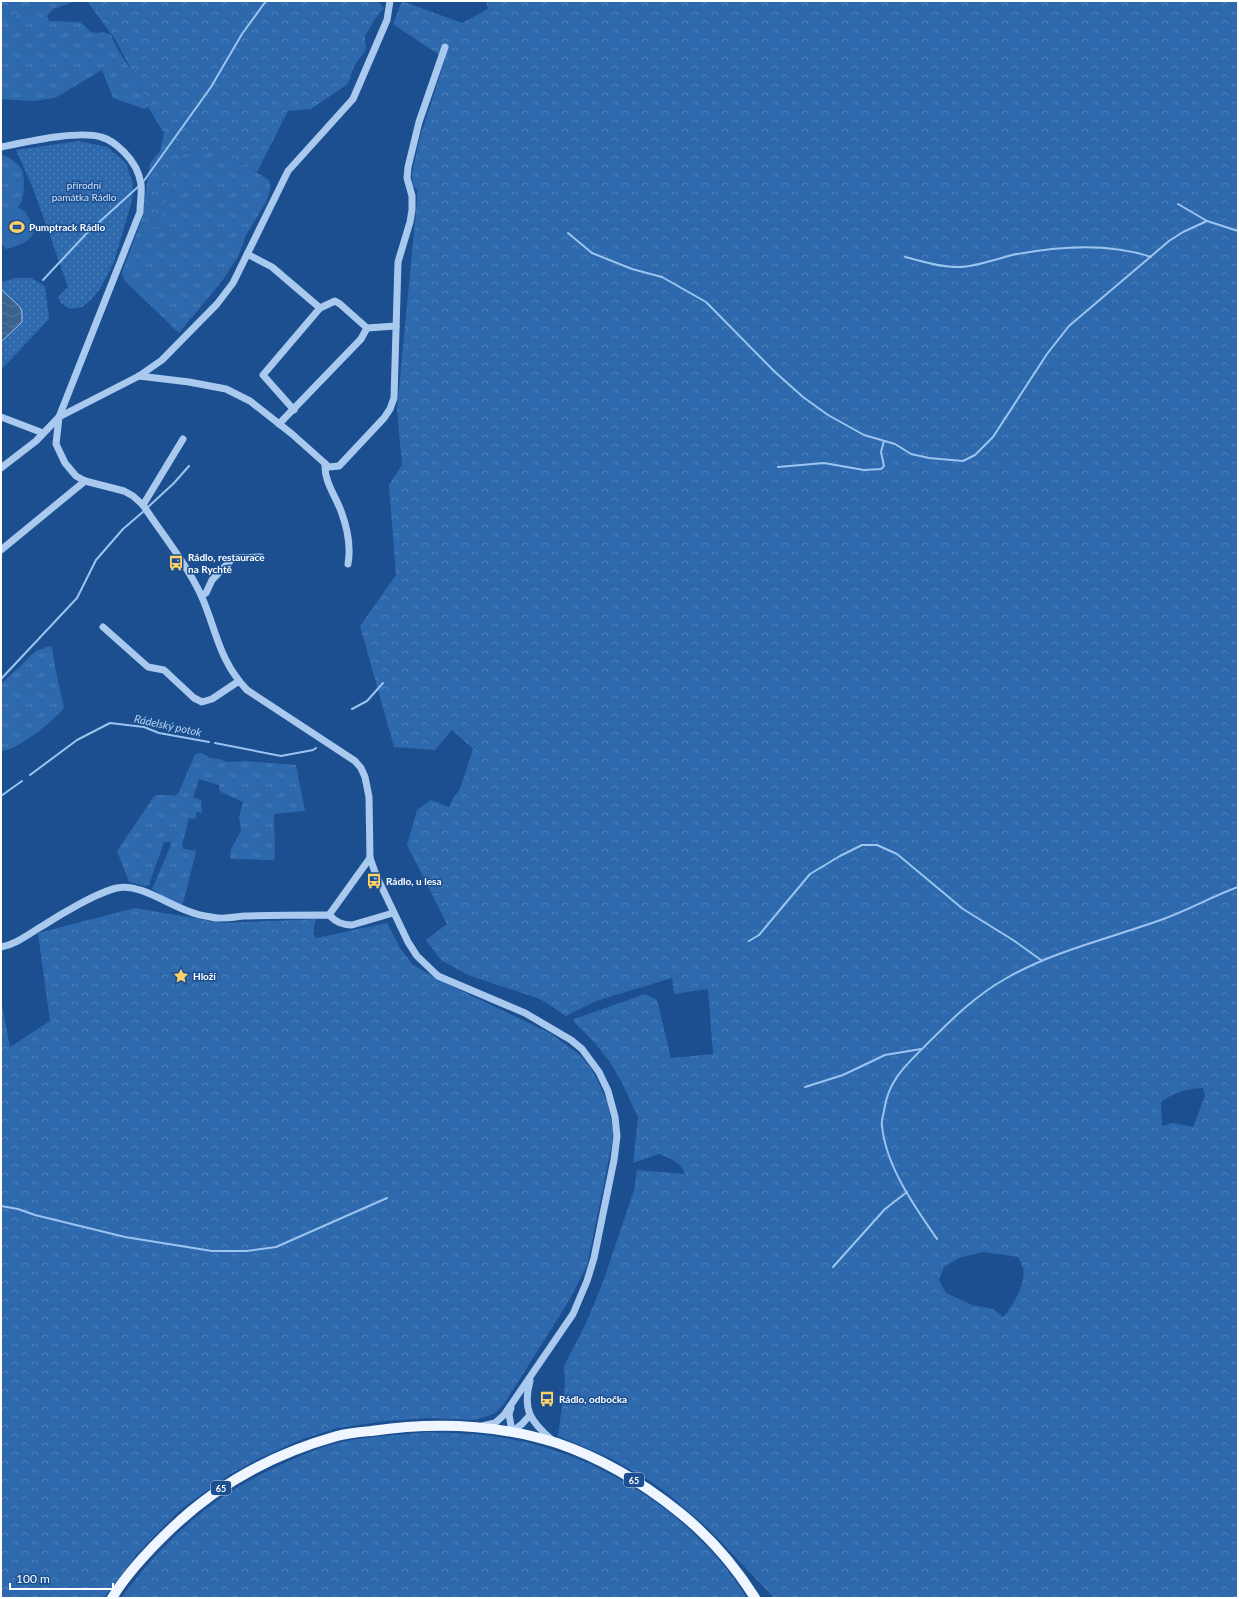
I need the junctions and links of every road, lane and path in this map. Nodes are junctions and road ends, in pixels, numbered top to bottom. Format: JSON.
{"nodes":[{"id":1,"x":390,"y":1,"type":"edge"},
{"id":2,"x":445,"y":47,"type":"dead end"},
{"id":3,"x":1,"y":147,"type":"edge"},
{"id":4,"x":247,"y":254,"type":"junction"},
{"id":5,"x":320,"y":308,"type":"junction"},
{"id":6,"x":396,"y":326,"type":"junction"},
{"id":7,"x":367,"y":328,"type":"junction"},
{"id":8,"x":139,"y":376,"type":"junction"},
{"id":9,"x":294,"y":410,"type":"junction"},
{"id":10,"x":59,"y":416,"type":"junction"},
{"id":11,"x":1,"y":418,"type":"edge"},
{"id":12,"x":279,"y":424,"type":"junction"},
{"id":13,"x":43,"y":433,"type":"junction"},
{"id":14,"x":184,"y":439,"type":"dead end"},
{"id":15,"x":325,"y":464,"type":"junction"},
{"id":16,"x":1,"y":468,"type":"edge"},
{"id":17,"x":85,"y":481,"type":"junction"},
{"id":18,"x":143,"y":505,"type":"junction"},
{"id":19,"x":1,"y":550,"type":"edge"},
{"id":20,"x":261,"y":557,"type":"dead end"},
{"id":21,"x":348,"y":564,"type":"dead end"},
{"id":22,"x":201,"y":596,"type":"junction"},
{"id":23,"x":103,"y":627,"type":"dead end"},
{"id":24,"x":239,"y":681,"type":"junction"},
{"id":25,"x":370,"y":858,"type":"junction"},
{"id":26,"x":393,"y":913,"type":"junction"},
{"id":27,"x":329,"y":915,"type":"junction"},
{"id":28,"x":1,"y":947,"type":"edge"},
{"id":29,"x":532,"y":1375,"type":"junction"},
{"id":30,"x":513,"y":1402,"type":"junction"},
{"id":31,"x":530,"y":1415,"type":"junction"},
{"id":32,"x":474,"y":1427,"type":"junction"},
{"id":33,"x":512,"y":1432,"type":"junction"},
{"id":34,"x":556,"y":1443,"type":"junction"},
{"id":35,"x":112,"y":1598,"type":"edge"},
{"id":36,"x":755,"y":1598,"type":"edge"}],
"edges":[{"from":1,"to":4,"type":"street"},
{"from":2,"to":6,"type":"street"},
{"from":3,"to":10,"type":"street"},
{"from":4,"to":5,"type":"street"},
{"from":4,"to":8,"type":"street"},
{"from":5,"to":7,"type":"street"},
{"from":5,"to":9,"type":"street"},
{"from":6,"to":7,"type":"street"},
{"from":6,"to":15,"type":"street"},
{"from":7,"to":9,"type":"street"},
{"from":8,"to":10,"type":"street"},
{"from":8,"to":12,"type":"street"},
{"from":9,"to":12,"type":"street"},
{"from":10,"to":13,"type":"street"},
{"from":10,"to":17,"type":"street"},
{"from":11,"to":13,"type":"street"},
{"from":12,"to":15,"type":"street"},
{"from":13,"to":16,"type":"street"},
{"from":14,"to":18,"type":"street"},
{"from":15,"to":21,"type":"street"},
{"from":17,"to":18,"type":"street"},
{"from":17,"to":19,"type":"street"},
{"from":18,"to":22,"type":"street"},
{"from":20,"to":22,"type":"street"},
{"from":22,"to":24,"type":"street"},
{"from":23,"to":24,"type":"street"},
{"from":24,"to":25,"type":"street"},
{"from":25,"to":26,"type":"street"},
{"from":25,"to":27,"type":"street"},
{"from":26,"to":27,"type":"street"},
{"from":26,"to":29,"type":"street"},
{"from":27,"to":28,"type":"street"},
{"from":29,"to":30,"type":"street"},
{"from":29,"to":31,"type":"street"},
{"from":30,"to":32,"type":"street"},
{"from":30,"to":33,"type":"street"},
{"from":31,"to":33,"type":"street"},
{"from":31,"to":34,"type":"street"},
{"from":32,"to":33,"type":"main road","number":"65"},
{"from":32,"to":35,"type":"main road","number":"65"},
{"from":33,"to":34,"type":"main road","number":"65"},
{"from":34,"to":36,"type":"main road","number":"65"}]}
